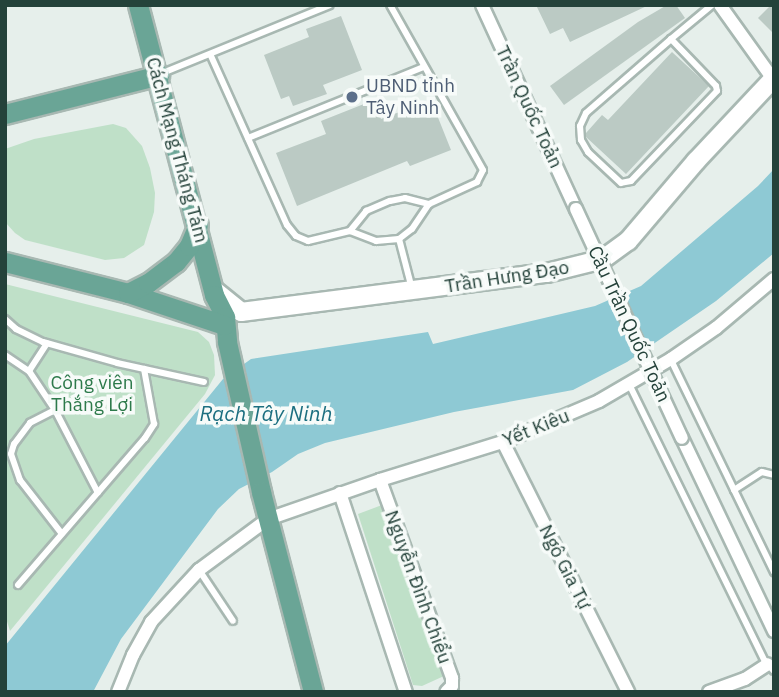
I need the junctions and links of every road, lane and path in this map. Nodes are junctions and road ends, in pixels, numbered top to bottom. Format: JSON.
{"nodes":[{"id":1,"x":138,"y":5,"type":"edge"},
{"id":2,"x":330,"y":5,"type":"edge"},
{"id":3,"x":390,"y":5,"type":"edge"},
{"id":4,"x":482,"y":5,"type":"edge"},
{"id":5,"x":712,"y":5,"type":"edge"},
{"id":6,"x":720,"y":5,"type":"edge"},
{"id":7,"x":671,"y":39,"type":"junction"},
{"id":8,"x":211,"y":56,"type":"junction"},
{"id":9,"x":424,"y":67,"type":"junction"},
{"id":10,"x":159,"y":75,"type":"junction"},
{"id":11,"x":773,"y":79,"type":"edge"},
{"id":12,"x":5,"y":114,"type":"edge"},
{"id":13,"x":248,"y":138,"type":"junction"},
{"id":14,"x":429,"y":204,"type":"junction"},
{"id":15,"x":576,"y":209,"type":"joint"},
{"id":16,"x":198,"y":225,"type":"junction"},
{"id":17,"x":350,"y":231,"type":"junction"},
{"id":18,"x":399,"y":239,"type":"junction"},
{"id":19,"x":5,"y":262,"type":"edge"},
{"id":20,"x":774,"y":279,"type":"edge"},
{"id":21,"x":413,"y":291,"type":"junction"},
{"id":22,"x":214,"y":292,"type":"junction"},
{"id":23,"x":128,"y":293,"type":"junction"},
{"id":24,"x":241,"y":312,"type":"junction"},
{"id":25,"x":5,"y":319,"type":"edge"},
{"id":26,"x":225,"y":332,"type":"junction"},
{"id":27,"x":47,"y":343,"type":"junction"},
{"id":28,"x":5,"y":355,"type":"edge"},
{"id":29,"x":671,"y":359,"type":"junction"},
{"id":30,"x":144,"y":369,"type":"junction"},
{"id":31,"x":29,"y":371,"type":"junction"},
{"id":32,"x":204,"y":382,"type":"dead end"},
{"id":33,"x":629,"y":384,"type":"junction"},
{"id":34,"x":55,"y":410,"type":"junction"},
{"id":35,"x":503,"y":442,"type":"junction"},
{"id":36,"x":14,"y":469,"type":"junction"},
{"id":37,"x":5,"y":473,"type":"edge"},
{"id":38,"x":774,"y":475,"type":"edge"},
{"id":39,"x":380,"y":480,"type":"junction"},
{"id":40,"x":734,"y":490,"type":"junction"},
{"id":41,"x":98,"y":493,"type":"junction"},
{"id":42,"x":340,"y":493,"type":"junction"},
{"id":43,"x":268,"y":519,"type":"junction"},
{"id":44,"x":62,"y":534,"type":"junction"},
{"id":45,"x":199,"y":570,"type":"junction"},
{"id":46,"x":774,"y":572,"type":"edge"},
{"id":47,"x":18,"y":585,"type":"dead end"},
{"id":48,"x":233,"y":621,"type":"dead end"},
{"id":49,"x":774,"y":631,"type":"edge"},
{"id":50,"x":771,"y":667,"type":"edge"},
{"id":51,"x":118,"y":692,"type":"edge"},
{"id":52,"x":313,"y":692,"type":"edge"},
{"id":53,"x":406,"y":692,"type":"edge"},
{"id":54,"x":446,"y":692,"type":"edge"},
{"id":55,"x":628,"y":692,"type":"edge"},
{"id":56,"x":709,"y":692,"type":"edge"}],
"edges":[{"from":1,"to":10,"type":"main road","name":"Cách Mạng Tháng Tám"},
{"from":2,"to":8,"type":"lane"},
{"from":3,"to":9,"type":"lane"},
{"from":4,"to":15,"type":"street","name":"Trần Quốc Toản"},
{"from":5,"to":7,"type":"lane"},
{"from":6,"to":11,"type":"street"},
{"from":7,"to":7,"type":"lane"},
{"from":8,"to":10,"type":"lane"},
{"from":8,"to":13,"type":"lane"},
{"from":9,"to":13,"type":"lane"},
{"from":9,"to":14,"type":"lane"},
{"from":10,"to":12,"type":"main road"},
{"from":10,"to":16,"type":"main road","name":"Cách Mạng Tháng Tám"},
{"from":11,"to":21,"type":"street","name":"Trần Hưng Đạo"},
{"from":13,"to":17,"type":"lane"},
{"from":14,"to":17,"type":"lane"},
{"from":14,"to":18,"type":"lane"},
{"from":15,"to":49,"type":"street","name":"Cầu Trần Quốc Toản","bridge":true},
{"from":16,"to":22,"type":"main road","name":"Cách Mạng Tháng Tám"},
{"from":16,"to":23,"type":"main road"},
{"from":17,"to":18,"type":"lane"},
{"from":18,"to":21,"type":"lane"},
{"from":19,"to":23,"type":"main road"},
{"from":20,"to":29,"type":"street","name":"Yết Kiêu"},
{"from":21,"to":24,"type":"street","name":"Trần Hưng Đạo"},
{"from":22,"to":24,"type":"street"},
{"from":22,"to":26,"type":"main road","name":"Cách Mạng Tháng Tám"},
{"from":23,"to":26,"type":"main road"},
{"from":24,"to":26,"type":"street"},
{"from":25,"to":27,"type":"lane"},
{"from":26,"to":43,"type":"main road","name":"Cách Mạng Tháng Tám"},
{"from":27,"to":30,"type":"lane"},
{"from":27,"to":31,"type":"lane"},
{"from":28,"to":31,"type":"lane"},
{"from":29,"to":33,"type":"street","name":"Yết Kiêu"},
{"from":29,"to":40,"type":"lane"},
{"from":30,"to":32,"type":"lane"},
{"from":30,"to":41,"type":"lane"},
{"from":31,"to":34,"type":"lane"},
{"from":33,"to":35,"type":"street","name":"Yết Kiêu"},
{"from":33,"to":50,"type":"lane"},
{"from":34,"to":36,"type":"lane"},
{"from":34,"to":41,"type":"lane"},
{"from":35,"to":39,"type":"street","name":"Yết Kiêu"},
{"from":35,"to":55,"type":"street","name":"Ngô Gia Tự"},
{"from":36,"to":37,"type":"lane"},
{"from":36,"to":44,"type":"lane"},
{"from":38,"to":40,"type":"lane"},
{"from":39,"to":42,"type":"street","name":"Yết Kiêu"},
{"from":39,"to":54,"type":"street","name":"Nguyễn Đình Chiểu"},
{"from":40,"to":46,"type":"lane"},
{"from":41,"to":44,"type":"lane"},
{"from":42,"to":43,"type":"street","name":"Yết Kiêu"},
{"from":42,"to":53,"type":"street"},
{"from":43,"to":45,"type":"street","name":"Yết Kiêu"},
{"from":43,"to":52,"type":"main road"},
{"from":44,"to":47,"type":"lane"},
{"from":45,"to":48,"type":"lane"},
{"from":45,"to":51,"type":"street","name":"Yết Kiêu"},
{"from":50,"to":56,"type":"street"}]}
